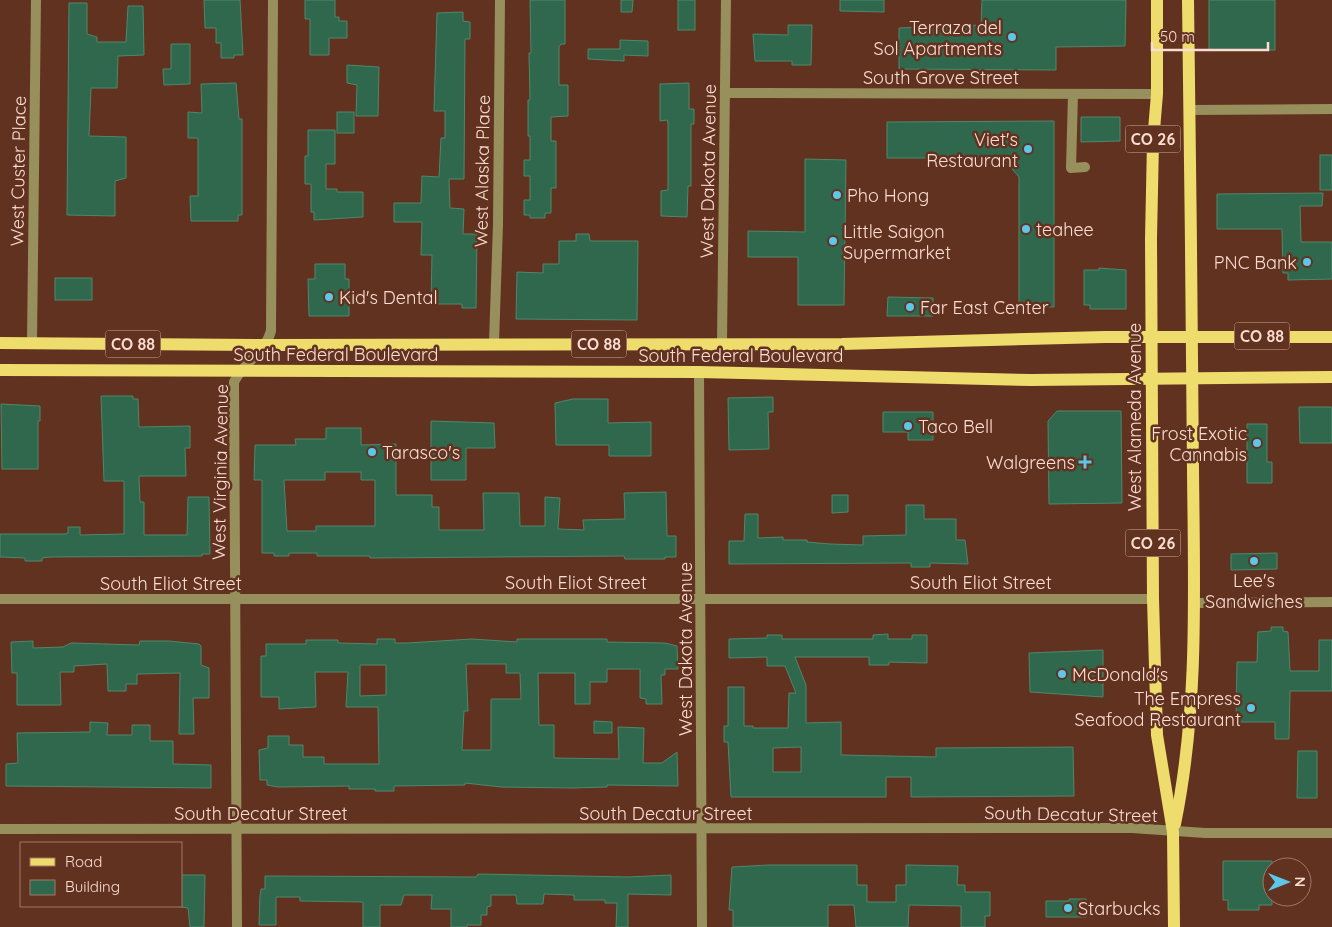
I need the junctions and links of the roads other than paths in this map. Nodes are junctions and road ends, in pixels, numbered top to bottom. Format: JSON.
{"nodes":[{"id":1,"x":36,"y":0,"type":"edge"},
{"id":2,"x":273,"y":0,"type":"edge"},
{"id":3,"x":500,"y":0,"type":"edge"},
{"id":4,"x":726,"y":0,"type":"edge"},
{"id":5,"x":1158,"y":0,"type":"edge"},
{"id":6,"x":1188,"y":0,"type":"edge"},
{"id":7,"x":726,"y":93,"type":"junction"},
{"id":8,"x":1073,"y":94,"type":"junction"},
{"id":9,"x":1157,"y":94,"type":"junction"},
{"id":10,"x":1332,"y":109,"type":"edge"},
{"id":11,"x":1189,"y":110,"type":"junction"},
{"id":12,"x":1085,"y":167,"type":"dead end"},
{"id":13,"x":1192,"y":336,"type":"junction"},
{"id":14,"x":1151,"y":337,"type":"junction"},
{"id":15,"x":1332,"y":337,"type":"edge"},
{"id":16,"x":32,"y":342,"type":"junction"},
{"id":17,"x":722,"y":342,"type":"junction"},
{"id":18,"x":0,"y":343,"type":"edge"},
{"id":19,"x":494,"y":343,"type":"junction"},
{"id":20,"x":267,"y":345,"type":"junction"},
{"id":21,"x":0,"y":370,"type":"edge"},
{"id":22,"x":240,"y":371,"type":"junction"},
{"id":23,"x":699,"y":372,"type":"junction"},
{"id":24,"x":1332,"y":377,"type":"edge"},
{"id":25,"x":1152,"y":380,"type":"junction"},
{"id":26,"x":1192,"y":380,"type":"junction"},
{"id":27,"x":701,"y":597,"type":"junction"},
{"id":28,"x":0,"y":599,"type":"edge"},
{"id":29,"x":236,"y":599,"type":"junction"},
{"id":30,"x":1153,"y":599,"type":"junction"},
{"id":31,"x":1332,"y":602,"type":"edge"},
{"id":32,"x":1194,"y":603,"type":"junction"},
{"id":33,"x":0,"y":828,"type":"edge"},
{"id":34,"x":702,"y":829,"type":"junction"},
{"id":35,"x":237,"y":830,"type":"junction"},
{"id":36,"x":1173,"y":832,"type":"junction"},
{"id":37,"x":1332,"y":833,"type":"edge"},
{"id":38,"x":236,"y":927,"type":"edge"},
{"id":39,"x":702,"y":927,"type":"edge"},
{"id":40,"x":1174,"y":927,"type":"edge"}],
"edges":[{"from":1,"to":16,"type":"street","name":"West Custer Place"},
{"from":2,"to":20,"type":"street"},
{"from":3,"to":19,"type":"street","name":"West Alaska Place"},
{"from":4,"to":7,"type":"street","name":"West Dakota Avenue"},
{"from":5,"to":9,"type":"main road","name":"West Alameda Avenue","number":"CO 26"},
{"from":6,"to":11,"type":"main road","name":"West Alameda Avenue","number":"CO 26"},
{"from":7,"to":8,"type":"street","name":"South Grove Street"},
{"from":7,"to":17,"type":"street","name":"West Dakota Avenue"},
{"from":8,"to":9,"type":"street","name":"South Grove Street"},
{"from":8,"to":12,"type":"street"},
{"from":9,"to":14,"type":"main road","name":"West Alameda Avenue","number":"CO 26"},
{"from":10,"to":11,"type":"street"},
{"from":11,"to":13,"type":"main road","name":"West Alameda Avenue","number":"CO 26"},
{"from":13,"to":14,"type":"main road","name":"South Federal Boulevard","number":"CO 88"},
{"from":13,"to":15,"type":"main road","name":"South Federal Boulevard","number":"CO 88"},
{"from":13,"to":26,"type":"main road","name":"West Alameda Avenue","number":"CO 26"},
{"from":14,"to":17,"type":"main road","name":"South Federal Boulevard","number":"CO 88"},
{"from":14,"to":25,"type":"main road","name":"West Alameda Avenue","number":"CO 26"},
{"from":16,"to":18,"type":"main road","name":"South Federal Boulevard","number":"CO 88"},
{"from":16,"to":20,"type":"main road","name":"South Federal Boulevard","number":"CO 88"},
{"from":17,"to":19,"type":"main road","name":"South Federal Boulevard","number":"CO 88"},
{"from":19,"to":20,"type":"main road","name":"South Federal Boulevard","number":"CO 88"},
{"from":20,"to":22,"type":"street","name":"West Virginia Avenue"},
{"from":21,"to":22,"type":"main road","name":"South Federal Boulevard","number":"CO 88"},
{"from":22,"to":23,"type":"main road","name":"South Federal Boulevard","number":"CO 88"},
{"from":22,"to":29,"type":"street","name":"West Virginia Avenue"},
{"from":23,"to":25,"type":"main road","name":"South Federal Boulevard","number":"CO 88"},
{"from":23,"to":27,"type":"street","name":"West Dakota Avenue"},
{"from":24,"to":26,"type":"main road","name":"South Federal Boulevard","number":"CO 88"},
{"from":25,"to":26,"type":"main road","name":"South Federal Boulevard","number":"CO 88"},
{"from":25,"to":30,"type":"main road","name":"West Alameda Avenue","number":"CO 26"},
{"from":26,"to":32,"type":"main road","name":"West Alameda Avenue","number":"CO 26"},
{"from":27,"to":29,"type":"street","name":"South Eliot Street"},
{"from":27,"to":30,"type":"street","name":"South Eliot Street"},
{"from":27,"to":34,"type":"street","name":"West Dakota Avenue"},
{"from":28,"to":29,"type":"street","name":"South Eliot Street"},
{"from":29,"to":35,"type":"street","name":"West Virginia Avenue"},
{"from":30,"to":36,"type":"main road","name":"West Alameda Avenue","number":"CO 26"},
{"from":31,"to":32,"type":"street"},
{"from":32,"to":36,"type":"main road","name":"West Alameda Avenue","number":"CO 26"},
{"from":33,"to":35,"type":"street","name":"South Decatur Street"},
{"from":34,"to":35,"type":"street","name":"South Decatur Street"},
{"from":34,"to":36,"type":"street","name":"South Decatur Street"},
{"from":34,"to":39,"type":"street","name":"West Dakota Avenue"},
{"from":35,"to":38,"type":"street","name":"West Virginia Avenue"},
{"from":36,"to":37,"type":"street","name":"South Decatur Street"},
{"from":36,"to":40,"type":"main road","name":"West Alameda Avenue","number":"CO 26"}]}
